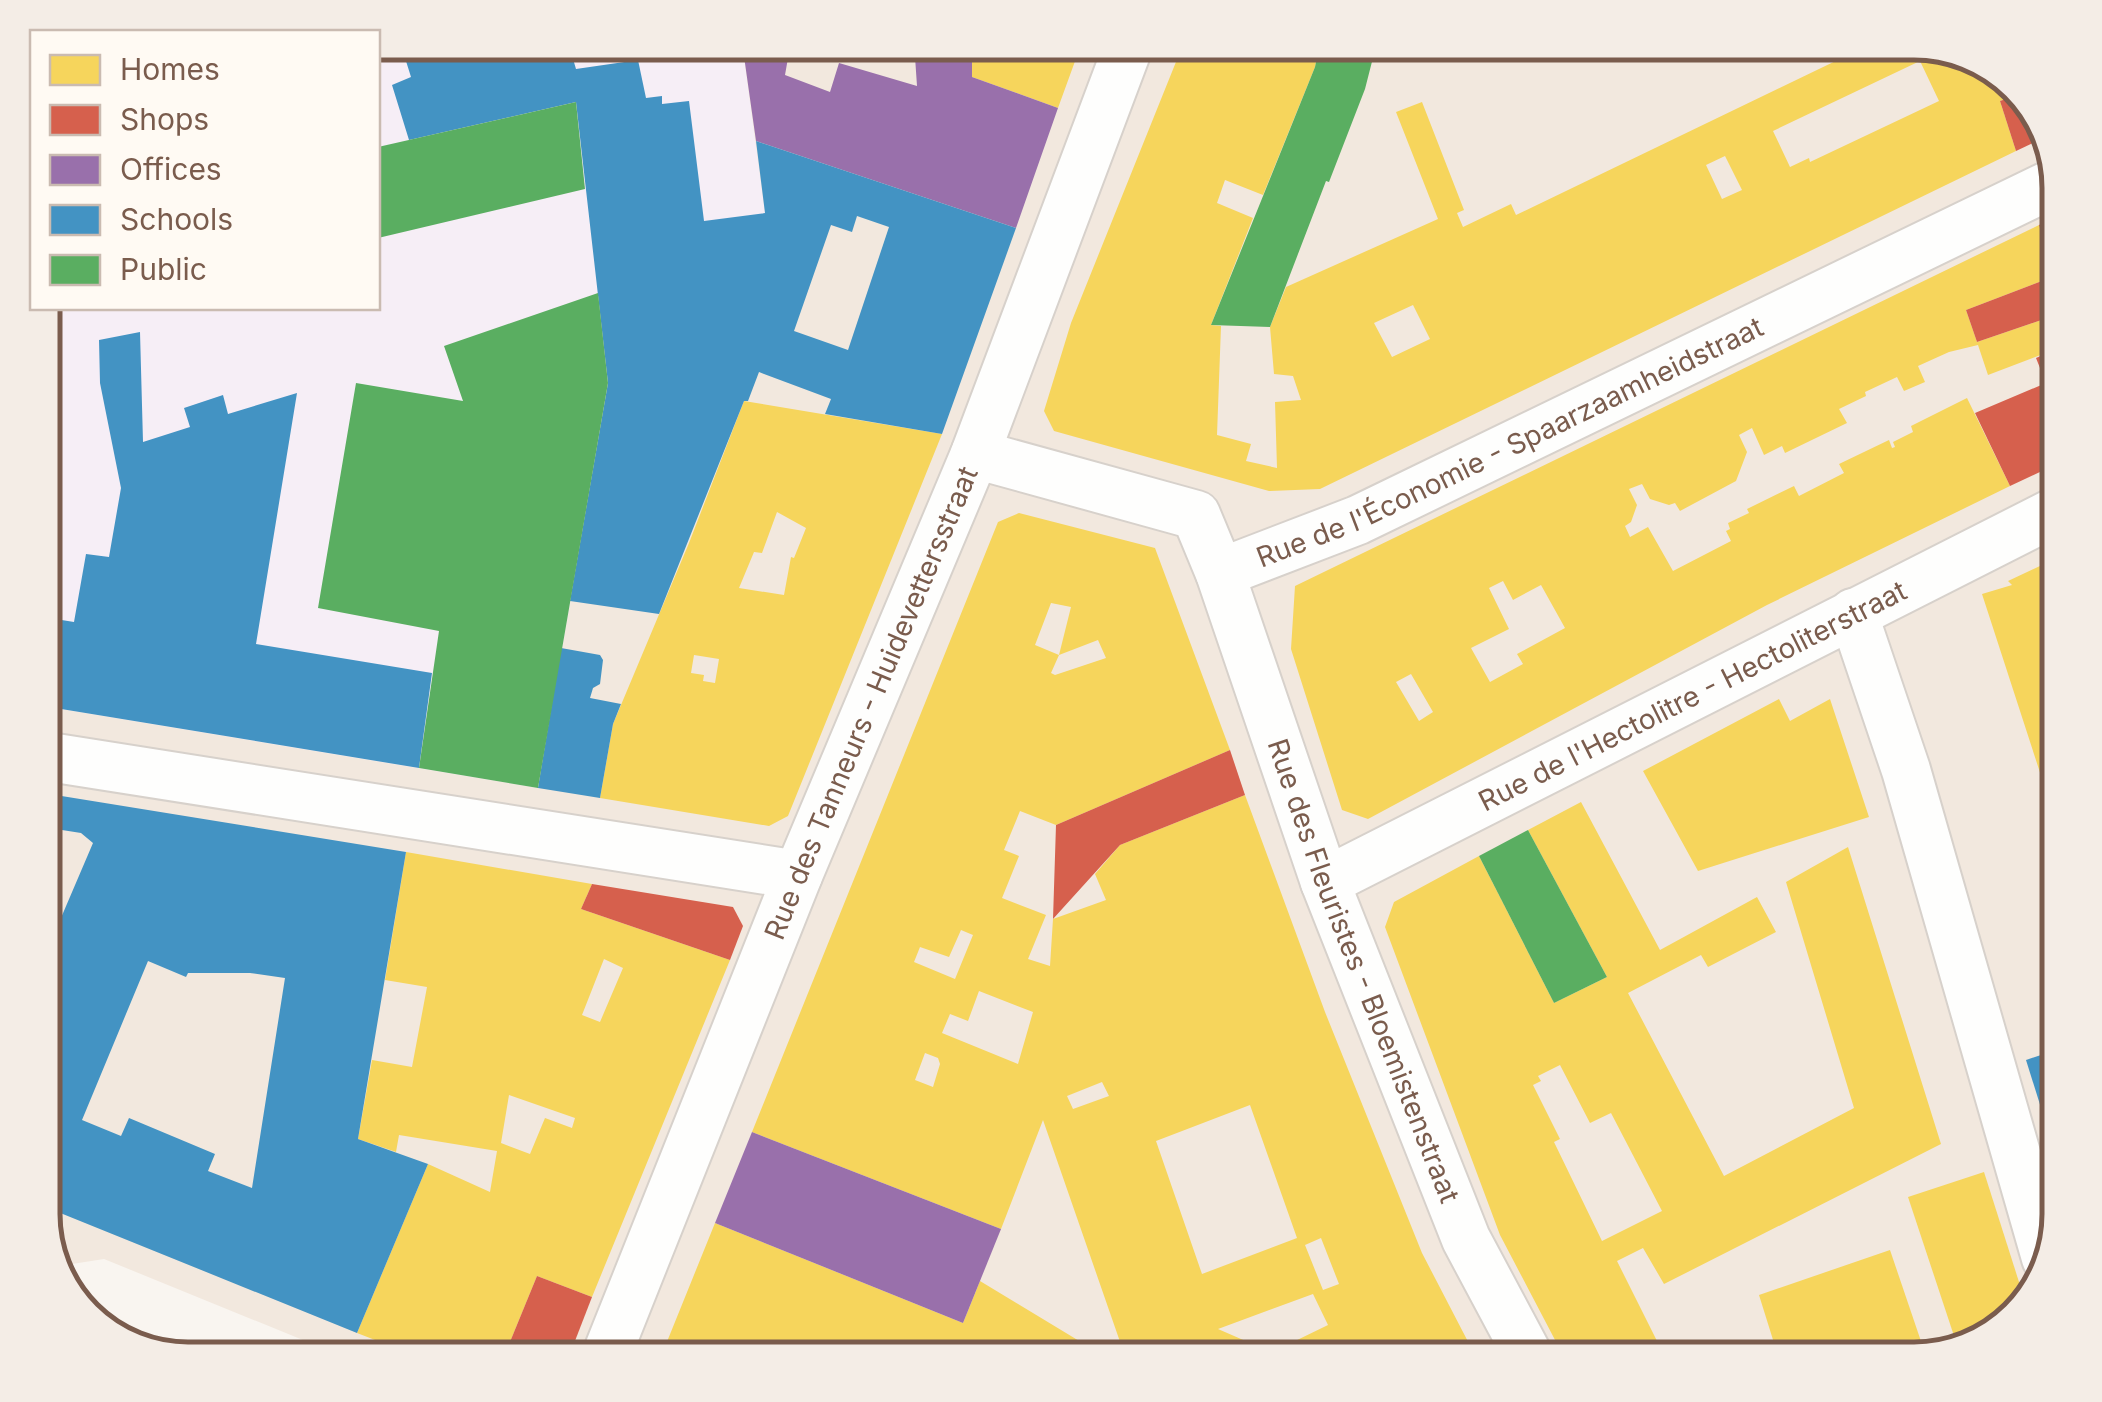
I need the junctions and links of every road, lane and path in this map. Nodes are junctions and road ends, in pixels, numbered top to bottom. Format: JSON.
{"nodes":[{"id":1,"x":1123,"y":60,"type":"edge"},
{"id":2,"x":2042,"y":189,"type":"edge"},
{"id":3,"x":975,"y":454,"type":"junction"},
{"id":4,"x":2042,"y":519,"type":"edge"},
{"id":5,"x":1220,"y":572,"type":"junction"},
{"id":6,"x":1853,"y":614,"type":"junction"},
{"id":7,"x":60,"y":759,"type":"edge"},
{"id":8,"x":798,"y":875,"type":"junction"},
{"id":9,"x":1325,"y":882,"type":"junction"},
{"id":10,"x":2040,"y":1237,"type":"edge"},
{"id":11,"x":612,"y":1342,"type":"edge"},
{"id":12,"x":1520,"y":1342,"type":"edge"}],
"edges":[{"from":1,"to":3,"type":"street","name":"Rue des Tanneurs - Huidevettersstraat"},
{"from":2,"to":5,"type":"street","name":"Rue de l'Économie - Spaarzaamheidstraat"},
{"from":3,"to":5,"type":"street","name":"Rue de l'Économie - Spaarzaamheidstraat"},
{"from":3,"to":8,"type":"street","name":"Rue des Tanneurs - Huidevettersstraat"},
{"from":4,"to":6,"type":"street","name":"Rue de l'Hectolitre - Hectoliterstraat"},
{"from":5,"to":9,"type":"street","name":"Rue des Fleuristes - Bloemistenstraat"},
{"from":6,"to":9,"type":"street","name":"Rue de l'Hectolitre - Hectoliterstraat"},
{"from":6,"to":10,"type":"street"},
{"from":7,"to":8,"type":"street"},
{"from":8,"to":11,"type":"street","name":"Rue des Tanneurs - Huidevettersstraat"},
{"from":9,"to":12,"type":"street","name":"Rue des Fleuristes - Bloemistenstraat"}]}
